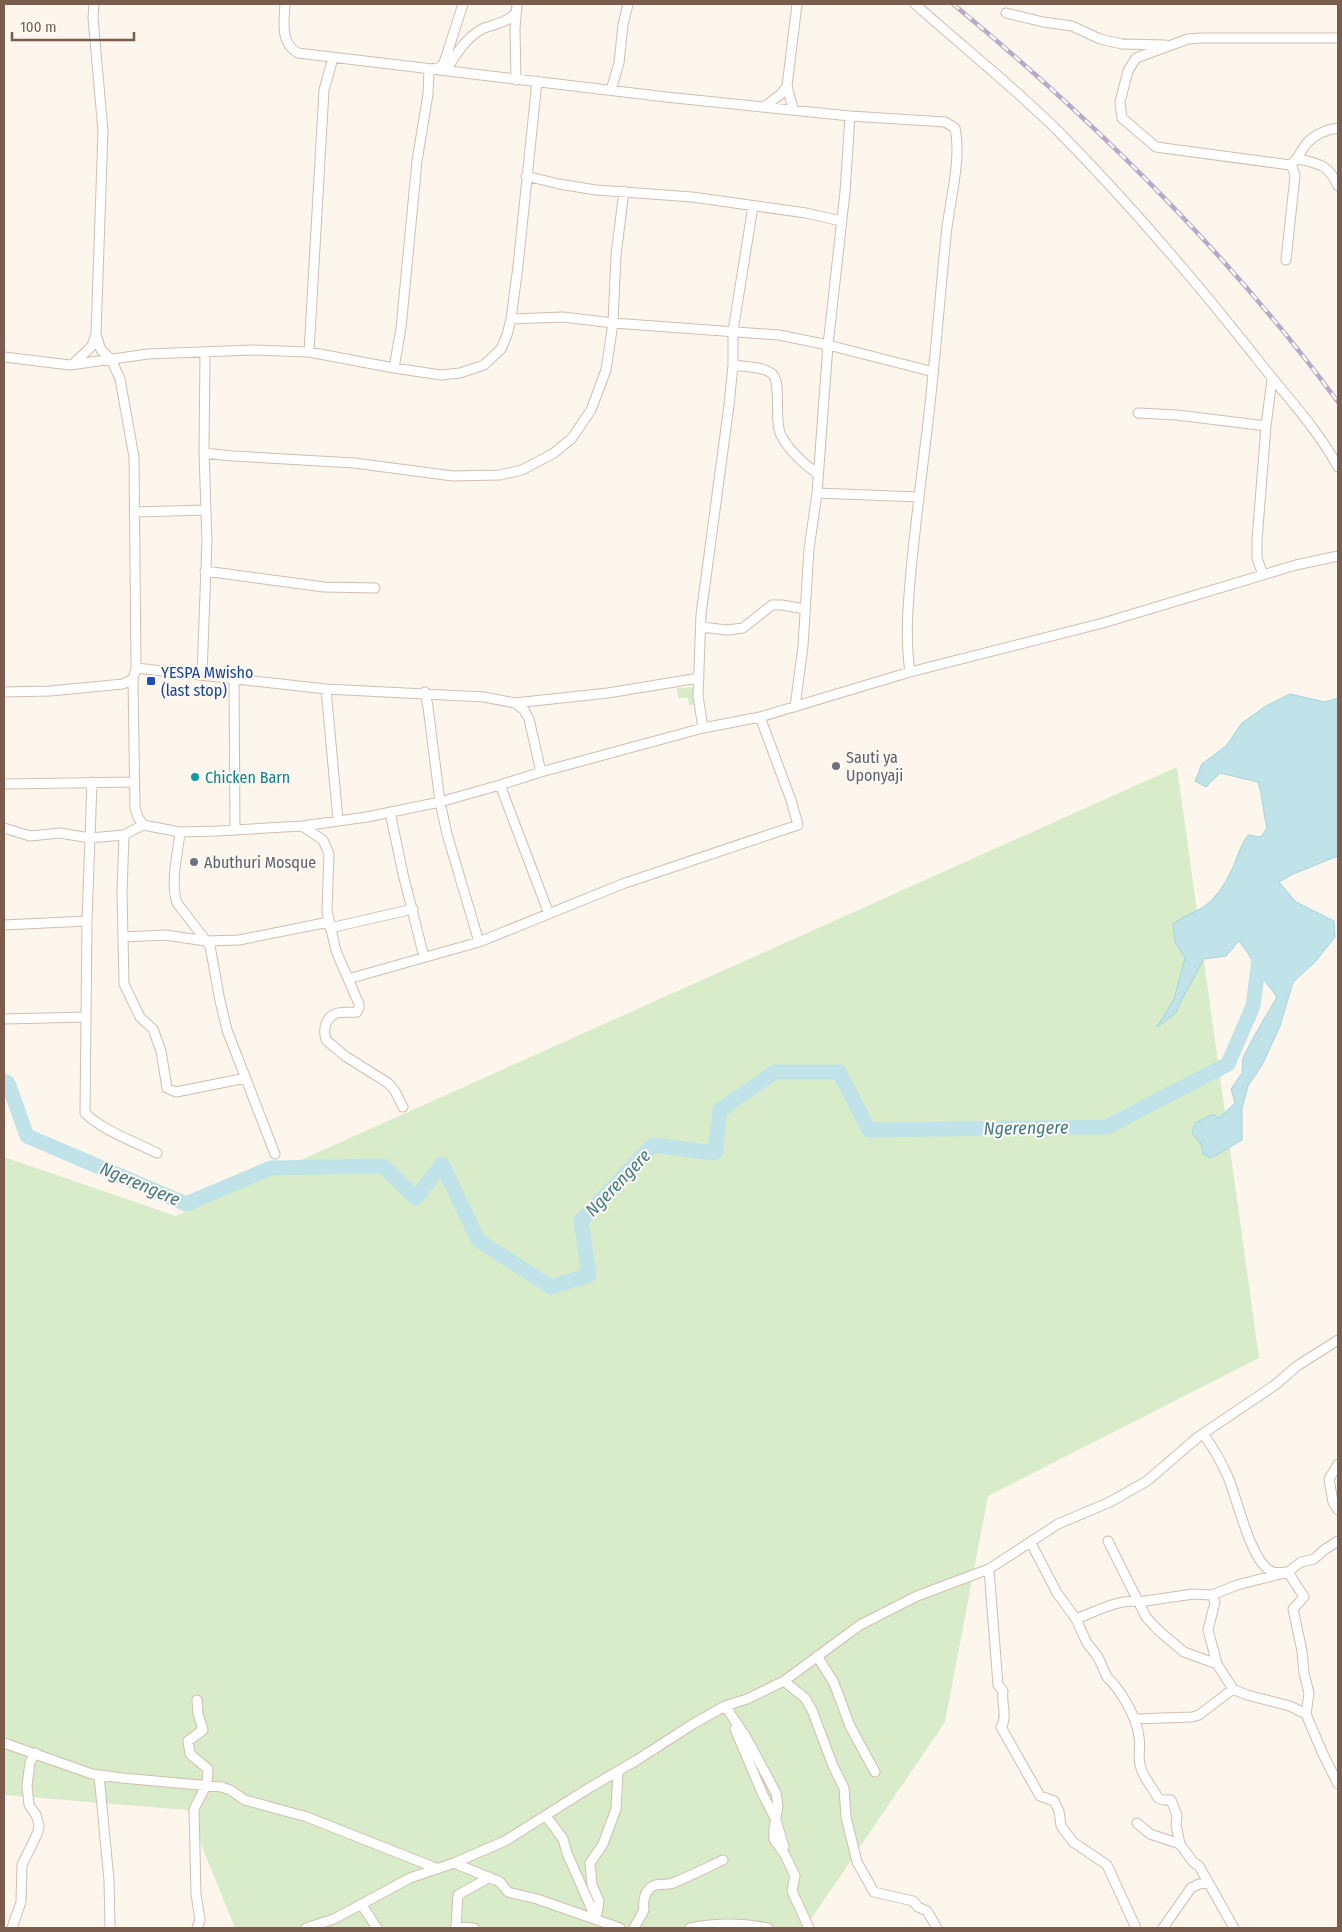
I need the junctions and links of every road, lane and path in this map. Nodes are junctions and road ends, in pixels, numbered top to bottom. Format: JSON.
{"nodes":[{"id":1,"x":94,"y":4,"type":"edge"},
{"id":2,"x":285,"y":4,"type":"edge"},
{"id":3,"x":463,"y":4,"type":"edge"},
{"id":4,"x":628,"y":4,"type":"edge"},
{"id":5,"x":794,"y":4,"type":"edge"},
{"id":6,"x":915,"y":4,"type":"edge"},
{"id":7,"x":517,"y":8,"type":"edge"},
{"id":8,"x":1006,"y":13,"type":"dead end"},
{"id":9,"x":1338,"y":38,"type":"edge"},
{"id":10,"x":1170,"y":46,"type":"junction"},
{"id":11,"x":334,"y":58,"type":"junction"},
{"id":12,"x":429,"y":70,"type":"junction"},
{"id":13,"x":446,"y":71,"type":"junction"},
{"id":14,"x":516,"y":80,"type":"junction"},
{"id":15,"x":536,"y":81,"type":"junction"},
{"id":16,"x":787,"y":86,"type":"junction"},
{"id":17,"x":611,"y":90,"type":"junction"},
{"id":18,"x":765,"y":106,"type":"junction"},
{"id":19,"x":792,"y":109,"type":"junction"},
{"id":20,"x":850,"y":116,"type":"junction"},
{"id":21,"x":1338,"y":128,"type":"edge"},
{"id":22,"x":1298,"y":159,"type":"junction"},
{"id":23,"x":1290,"y":165,"type":"junction"},
{"id":24,"x":526,"y":176,"type":"junction"},
{"id":25,"x":1338,"y":186,"type":"edge"},
{"id":26,"x":624,"y":191,"type":"junction"},
{"id":27,"x":753,"y":206,"type":"junction"},
{"id":28,"x":841,"y":221,"type":"junction"},
{"id":29,"x":1286,"y":260,"type":"dead end"},
{"id":30,"x":510,"y":319,"type":"junction"},
{"id":31,"x":613,"y":323,"type":"junction"},
{"id":32,"x":733,"y":331,"type":"junction"},
{"id":33,"x":96,"y":334,"type":"junction"},
{"id":34,"x":828,"y":345,"type":"junction"},
{"id":35,"x":205,"y":352,"type":"junction"},
{"id":36,"x":309,"y":352,"type":"junction"},
{"id":37,"x":4,"y":357,"type":"edge"},
{"id":38,"x":111,"y":359,"type":"junction"},
{"id":39,"x":70,"y":365,"type":"junction"},
{"id":40,"x":733,"y":365,"type":"junction"},
{"id":41,"x":394,"y":368,"type":"junction"},
{"id":42,"x":934,"y":372,"type":"junction"},
{"id":43,"x":1272,"y":378,"type":"junction"},
{"id":44,"x":1138,"y":413,"type":"dead end"},
{"id":45,"x":1266,"y":426,"type":"junction"},
{"id":46,"x":204,"y":453,"type":"junction"},
{"id":47,"x":1338,"y":467,"type":"edge"},
{"id":48,"x":818,"y":474,"type":"junction"},
{"id":49,"x":817,"y":493,"type":"junction"},
{"id":50,"x":918,"y":497,"type":"junction"},
{"id":51,"x":206,"y":510,"type":"junction"},
{"id":52,"x":134,"y":512,"type":"junction"},
{"id":53,"x":1338,"y":556,"type":"edge"},
{"id":54,"x":205,"y":571,"type":"junction"},
{"id":55,"x":1263,"y":575,"type":"junction"},
{"id":56,"x":375,"y":588,"type":"dead end"},
{"id":57,"x":805,"y":609,"type":"junction"},
{"id":58,"x":701,"y":627,"type":"junction"},
{"id":59,"x":136,"y":668,"type":"junction"},
{"id":60,"x":910,"y":672,"type":"junction"},
{"id":61,"x":202,"y":675,"type":"junction"},
{"id":62,"x":234,"y":678,"type":"junction"},
{"id":63,"x":699,"y":678,"type":"junction"},
{"id":64,"x":133,"y":679,"type":"junction"},
{"id":65,"x":326,"y":689,"type":"junction"},
{"id":66,"x":4,"y":692,"type":"edge"},
{"id":67,"x":425,"y":692,"type":"junction"},
{"id":68,"x":515,"y":703,"type":"junction"},
{"id":69,"x":795,"y":707,"type":"junction"},
{"id":70,"x":760,"y":716,"type":"junction"},
{"id":71,"x":703,"y":728,"type":"junction"},
{"id":72,"x":541,"y":772,"type":"junction"},
{"id":73,"x":92,"y":782,"type":"junction"},
{"id":74,"x":135,"y":782,"type":"junction"},
{"id":75,"x":4,"y":784,"type":"edge"},
{"id":76,"x":500,"y":785,"type":"junction"},
{"id":77,"x":440,"y":802,"type":"junction"},
{"id":78,"x":390,"y":812,"type":"junction"},
{"id":79,"x":338,"y":820,"type":"junction"},
{"id":80,"x":143,"y":825,"type":"junction"},
{"id":81,"x":302,"y":826,"type":"junction"},
{"id":82,"x":4,"y":828,"type":"edge"},
{"id":83,"x":235,"y":830,"type":"junction"},
{"id":84,"x":180,"y":832,"type":"junction"},
{"id":85,"x":124,"y":834,"type":"junction"},
{"id":86,"x":90,"y":838,"type":"junction"},
{"id":87,"x":413,"y":909,"type":"junction"},
{"id":88,"x":549,"y":914,"type":"junction"},
{"id":89,"x":86,"y":921,"type":"junction"},
{"id":90,"x":329,"y":925,"type":"junction"},
{"id":91,"x":4,"y":926,"type":"edge"},
{"id":92,"x":123,"y":937,"type":"junction"},
{"id":93,"x":206,"y":941,"type":"junction"},
{"id":94,"x":479,"y":942,"type":"junction"},
{"id":95,"x":424,"y":957,"type":"junction"},
{"id":96,"x":348,"y":979,"type":"junction"},
{"id":97,"x":86,"y":1017,"type":"junction"},
{"id":98,"x":4,"y":1019,"type":"edge"},
{"id":99,"x":246,"y":1078,"type":"junction"},
{"id":100,"x":403,"y":1107,"type":"dead end"},
{"id":101,"x":157,"y":1153,"type":"dead end"},
{"id":102,"x":274,"y":1154,"type":"dead end"},
{"id":103,"x":1338,"y":1340,"type":"edge"},
{"id":104,"x":1202,"y":1434,"type":"junction"},
{"id":105,"x":1338,"y":1464,"type":"edge"},
{"id":106,"x":1338,"y":1510,"type":"edge"},
{"id":107,"x":1108,"y":1541,"type":"dead end"},
{"id":108,"x":1338,"y":1541,"type":"edge"},
{"id":109,"x":1031,"y":1543,"type":"junction"},
{"id":110,"x":989,"y":1569,"type":"junction"},
{"id":111,"x":1288,"y":1572,"type":"junction"},
{"id":112,"x":1212,"y":1595,"type":"junction"},
{"id":113,"x":1139,"y":1602,"type":"junction"},
{"id":114,"x":1076,"y":1619,"type":"junction"},
{"id":115,"x":817,"y":1656,"type":"junction"},
{"id":116,"x":1217,"y":1664,"type":"junction"},
{"id":117,"x":784,"y":1682,"type":"junction"},
{"id":118,"x":1233,"y":1689,"type":"junction"},
{"id":119,"x":197,"y":1700,"type":"dead end"},
{"id":120,"x":725,"y":1706,"type":"junction"},
{"id":121,"x":1306,"y":1714,"type":"junction"},
{"id":122,"x":1135,"y":1719,"type":"junction"},
{"id":123,"x":4,"y":1743,"type":"edge"},
{"id":124,"x":36,"y":1754,"type":"junction"},
{"id":125,"x":618,"y":1772,"type":"junction"},
{"id":126,"x":875,"y":1772,"type":"dead end"},
{"id":127,"x":99,"y":1775,"type":"junction"},
{"id":128,"x":207,"y":1784,"type":"junction"},
{"id":129,"x":1338,"y":1784,"type":"edge"},
{"id":130,"x":546,"y":1816,"type":"junction"},
{"id":131,"x":776,"y":1820,"type":"junction"},
{"id":132,"x":1137,"y":1823,"type":"dead end"},
{"id":133,"x":1180,"y":1844,"type":"junction"},
{"id":134,"x":784,"y":1847,"type":"dead end"},
{"id":135,"x":723,"y":1860,"type":"dead end"},
{"id":136,"x":454,"y":1863,"type":"junction"},
{"id":137,"x":436,"y":1868,"type":"junction"},
{"id":138,"x":490,"y":1877,"type":"junction"},
{"id":139,"x":1207,"y":1883,"type":"junction"},
{"id":140,"x":361,"y":1904,"type":"junction"},
{"id":141,"x":596,"y":1919,"type":"junction"},
{"id":142,"x":12,"y":1928,"type":"edge"},
{"id":143,"x":110,"y":1928,"type":"edge"},
{"id":144,"x":197,"y":1928,"type":"edge"},
{"id":145,"x":306,"y":1928,"type":"edge"},
{"id":146,"x":376,"y":1928,"type":"edge"},
{"id":147,"x":474,"y":1928,"type":"edge"},
{"id":148,"x":620,"y":1928,"type":"edge"},
{"id":149,"x":634,"y":1928,"type":"edge"},
{"id":150,"x":690,"y":1928,"type":"edge"},
{"id":151,"x":768,"y":1928,"type":"edge"},
{"id":152,"x":809,"y":1928,"type":"edge"},
{"id":153,"x":937,"y":1928,"type":"edge"},
{"id":154,"x":1136,"y":1928,"type":"edge"},
{"id":155,"x":1163,"y":1928,"type":"edge"},
{"id":156,"x":1234,"y":1928,"type":"edge"}],
"edges":[{"from":1,"to":33,"type":"street"},
{"from":2,"to":11,"type":"street"},
{"from":3,"to":12,"type":"street"},
{"from":4,"to":17,"type":"street"},
{"from":5,"to":16,"type":"street"},
{"from":6,"to":43,"type":"street"},
{"from":7,"to":13,"type":"street"},
{"from":7,"to":14,"type":"street"},
{"from":8,"to":10,"type":"street"},
{"from":9,"to":10,"type":"street"},
{"from":10,"to":23,"type":"street"},
{"from":11,"to":12,"type":"street"},
{"from":11,"to":36,"type":"street"},
{"from":12,"to":13,"type":"street"},
{"from":12,"to":41,"type":"street"},
{"from":13,"to":14,"type":"street"},
{"from":14,"to":15,"type":"street"},
{"from":15,"to":17,"type":"street"},
{"from":15,"to":24,"type":"street"},
{"from":16,"to":18,"type":"street"},
{"from":16,"to":19,"type":"street"},
{"from":17,"to":18,"type":"street"},
{"from":18,"to":19,"type":"street"},
{"from":19,"to":20,"type":"street"},
{"from":20,"to":28,"type":"street"},
{"from":20,"to":42,"type":"street"},
{"from":21,"to":22,"type":"street"},
{"from":22,"to":23,"type":"street"},
{"from":22,"to":25,"type":"street"},
{"from":23,"to":29,"type":"street"},
{"from":24,"to":26,"type":"street"},
{"from":24,"to":30,"type":"street"},
{"from":26,"to":27,"type":"street"},
{"from":26,"to":31,"type":"street"},
{"from":27,"to":28,"type":"street"},
{"from":27,"to":32,"type":"street"},
{"from":28,"to":34,"type":"street"},
{"from":30,"to":31,"type":"street"},
{"from":30,"to":41,"type":"street"},
{"from":31,"to":32,"type":"street"},
{"from":31,"to":46,"type":"street"},
{"from":32,"to":34,"type":"street"},
{"from":32,"to":40,"type":"street"},
{"from":33,"to":38,"type":"street"},
{"from":33,"to":39,"type":"street"},
{"from":34,"to":42,"type":"street"},
{"from":34,"to":48,"type":"street"},
{"from":35,"to":36,"type":"street"},
{"from":35,"to":38,"type":"street"},
{"from":35,"to":46,"type":"street"},
{"from":36,"to":41,"type":"street"},
{"from":37,"to":39,"type":"street"},
{"from":38,"to":39,"type":"street"},
{"from":38,"to":52,"type":"street"},
{"from":40,"to":48,"type":"street"},
{"from":40,"to":58,"type":"street"},
{"from":42,"to":50,"type":"street"},
{"from":43,"to":45,"type":"street"},
{"from":43,"to":47,"type":"street"},
{"from":44,"to":45,"type":"street"},
{"from":45,"to":55,"type":"street"},
{"from":46,"to":51,"type":"street"},
{"from":48,"to":49,"type":"street"},
{"from":49,"to":50,"type":"street"},
{"from":49,"to":57,"type":"street"},
{"from":50,"to":60,"type":"street"},
{"from":51,"to":52,"type":"street"},
{"from":51,"to":54,"type":"street"},
{"from":52,"to":59,"type":"street"},
{"from":53,"to":55,"type":"street"},
{"from":54,"to":56,"type":"street"},
{"from":54,"to":61,"type":"street"},
{"from":55,"to":60,"type":"street"},
{"from":57,"to":58,"type":"street"},
{"from":57,"to":69,"type":"street"},
{"from":58,"to":63,"type":"street"},
{"from":59,"to":61,"type":"street"},
{"from":59,"to":64,"type":"street"},
{"from":60,"to":69,"type":"street"},
{"from":61,"to":62,"type":"street"},
{"from":62,"to":65,"type":"street"},
{"from":62,"to":83,"type":"street"},
{"from":63,"to":68,"type":"street"},
{"from":63,"to":71,"type":"street"},
{"from":64,"to":66,"type":"street"},
{"from":64,"to":74,"type":"street"},
{"from":65,"to":67,"type":"street"},
{"from":65,"to":79,"type":"street"},
{"from":67,"to":68,"type":"street"},
{"from":67,"to":77,"type":"street"},
{"from":68,"to":72,"type":"street"},
{"from":69,"to":70,"type":"street"},
{"from":70,"to":71,"type":"street"},
{"from":70,"to":88,"type":"street"},
{"from":71,"to":72,"type":"street"},
{"from":72,"to":76,"type":"street"},
{"from":73,"to":74,"type":"street"},
{"from":73,"to":75,"type":"street"},
{"from":73,"to":86,"type":"street"},
{"from":74,"to":80,"type":"street"},
{"from":76,"to":77,"type":"street"},
{"from":76,"to":88,"type":"street"},
{"from":77,"to":78,"type":"street"},
{"from":77,"to":94,"type":"street"},
{"from":78,"to":79,"type":"street"},
{"from":78,"to":87,"type":"street"},
{"from":79,"to":81,"type":"street"},
{"from":80,"to":84,"type":"street"},
{"from":80,"to":85,"type":"street"},
{"from":81,"to":83,"type":"street"},
{"from":81,"to":90,"type":"street"},
{"from":82,"to":86,"type":"street"},
{"from":83,"to":84,"type":"street"},
{"from":84,"to":93,"type":"street"},
{"from":85,"to":86,"type":"street"},
{"from":85,"to":92,"type":"street"},
{"from":86,"to":89,"type":"street"},
{"from":87,"to":90,"type":"street"},
{"from":87,"to":95,"type":"street"},
{"from":88,"to":94,"type":"street"},
{"from":89,"to":91,"type":"street"},
{"from":89,"to":97,"type":"street"},
{"from":90,"to":93,"type":"street"},
{"from":90,"to":96,"type":"street"},
{"from":92,"to":93,"type":"street"},
{"from":92,"to":99,"type":"street"},
{"from":93,"to":99,"type":"street"},
{"from":94,"to":95,"type":"street"},
{"from":95,"to":96,"type":"street"},
{"from":96,"to":100,"type":"street"},
{"from":97,"to":98,"type":"street"},
{"from":97,"to":101,"type":"street"},
{"from":99,"to":102,"type":"street"},
{"from":103,"to":104,"type":"street"},
{"from":104,"to":109,"type":"street"},
{"from":104,"to":111,"type":"street"},
{"from":105,"to":106,"type":"street"},
{"from":107,"to":113,"type":"street"},
{"from":108,"to":111,"type":"street"},
{"from":109,"to":110,"type":"street"},
{"from":109,"to":114,"type":"street"},
{"from":110,"to":115,"type":"street"},
{"from":110,"to":154,"type":"street"},
{"from":111,"to":112,"type":"street"},
{"from":111,"to":121,"type":"street"},
{"from":112,"to":113,"type":"street"},
{"from":112,"to":116,"type":"street"},
{"from":113,"to":114,"type":"street"},
{"from":113,"to":116,"type":"street"},
{"from":114,"to":122,"type":"street"},
{"from":115,"to":117,"type":"street"},
{"from":115,"to":126,"type":"street"},
{"from":116,"to":118,"type":"street"},
{"from":117,"to":120,"type":"street"},
{"from":117,"to":153,"type":"street"},
{"from":118,"to":121,"type":"street"},
{"from":118,"to":122,"type":"street"},
{"from":119,"to":128,"type":"street"},
{"from":120,"to":125,"type":"street"},
{"from":120,"to":131,"type":"street"},
{"from":121,"to":129,"type":"street"},
{"from":122,"to":133,"type":"street"},
{"from":123,"to":124,"type":"street"},
{"from":124,"to":127,"type":"street"},
{"from":124,"to":142,"type":"street"},
{"from":125,"to":130,"type":"street"},
{"from":125,"to":141,"type":"street"},
{"from":127,"to":128,"type":"street"},
{"from":127,"to":143,"type":"street"},
{"from":128,"to":137,"type":"street"},
{"from":128,"to":144,"type":"street"},
{"from":130,"to":136,"type":"street"},
{"from":130,"to":141,"type":"street"},
{"from":131,"to":134,"type":"street"},
{"from":131,"to":152,"type":"street"},
{"from":132,"to":133,"type":"street"},
{"from":133,"to":139,"type":"street"},
{"from":135,"to":149,"type":"street"},
{"from":136,"to":137,"type":"street"},
{"from":136,"to":138,"type":"street"},
{"from":137,"to":140,"type":"street"},
{"from":138,"to":141,"type":"street"},
{"from":138,"to":147,"type":"street"},
{"from":139,"to":155,"type":"street"},
{"from":139,"to":156,"type":"street"},
{"from":140,"to":145,"type":"street"},
{"from":140,"to":146,"type":"street"},
{"from":141,"to":148,"type":"street"},
{"from":150,"to":151,"type":"street"}]}
